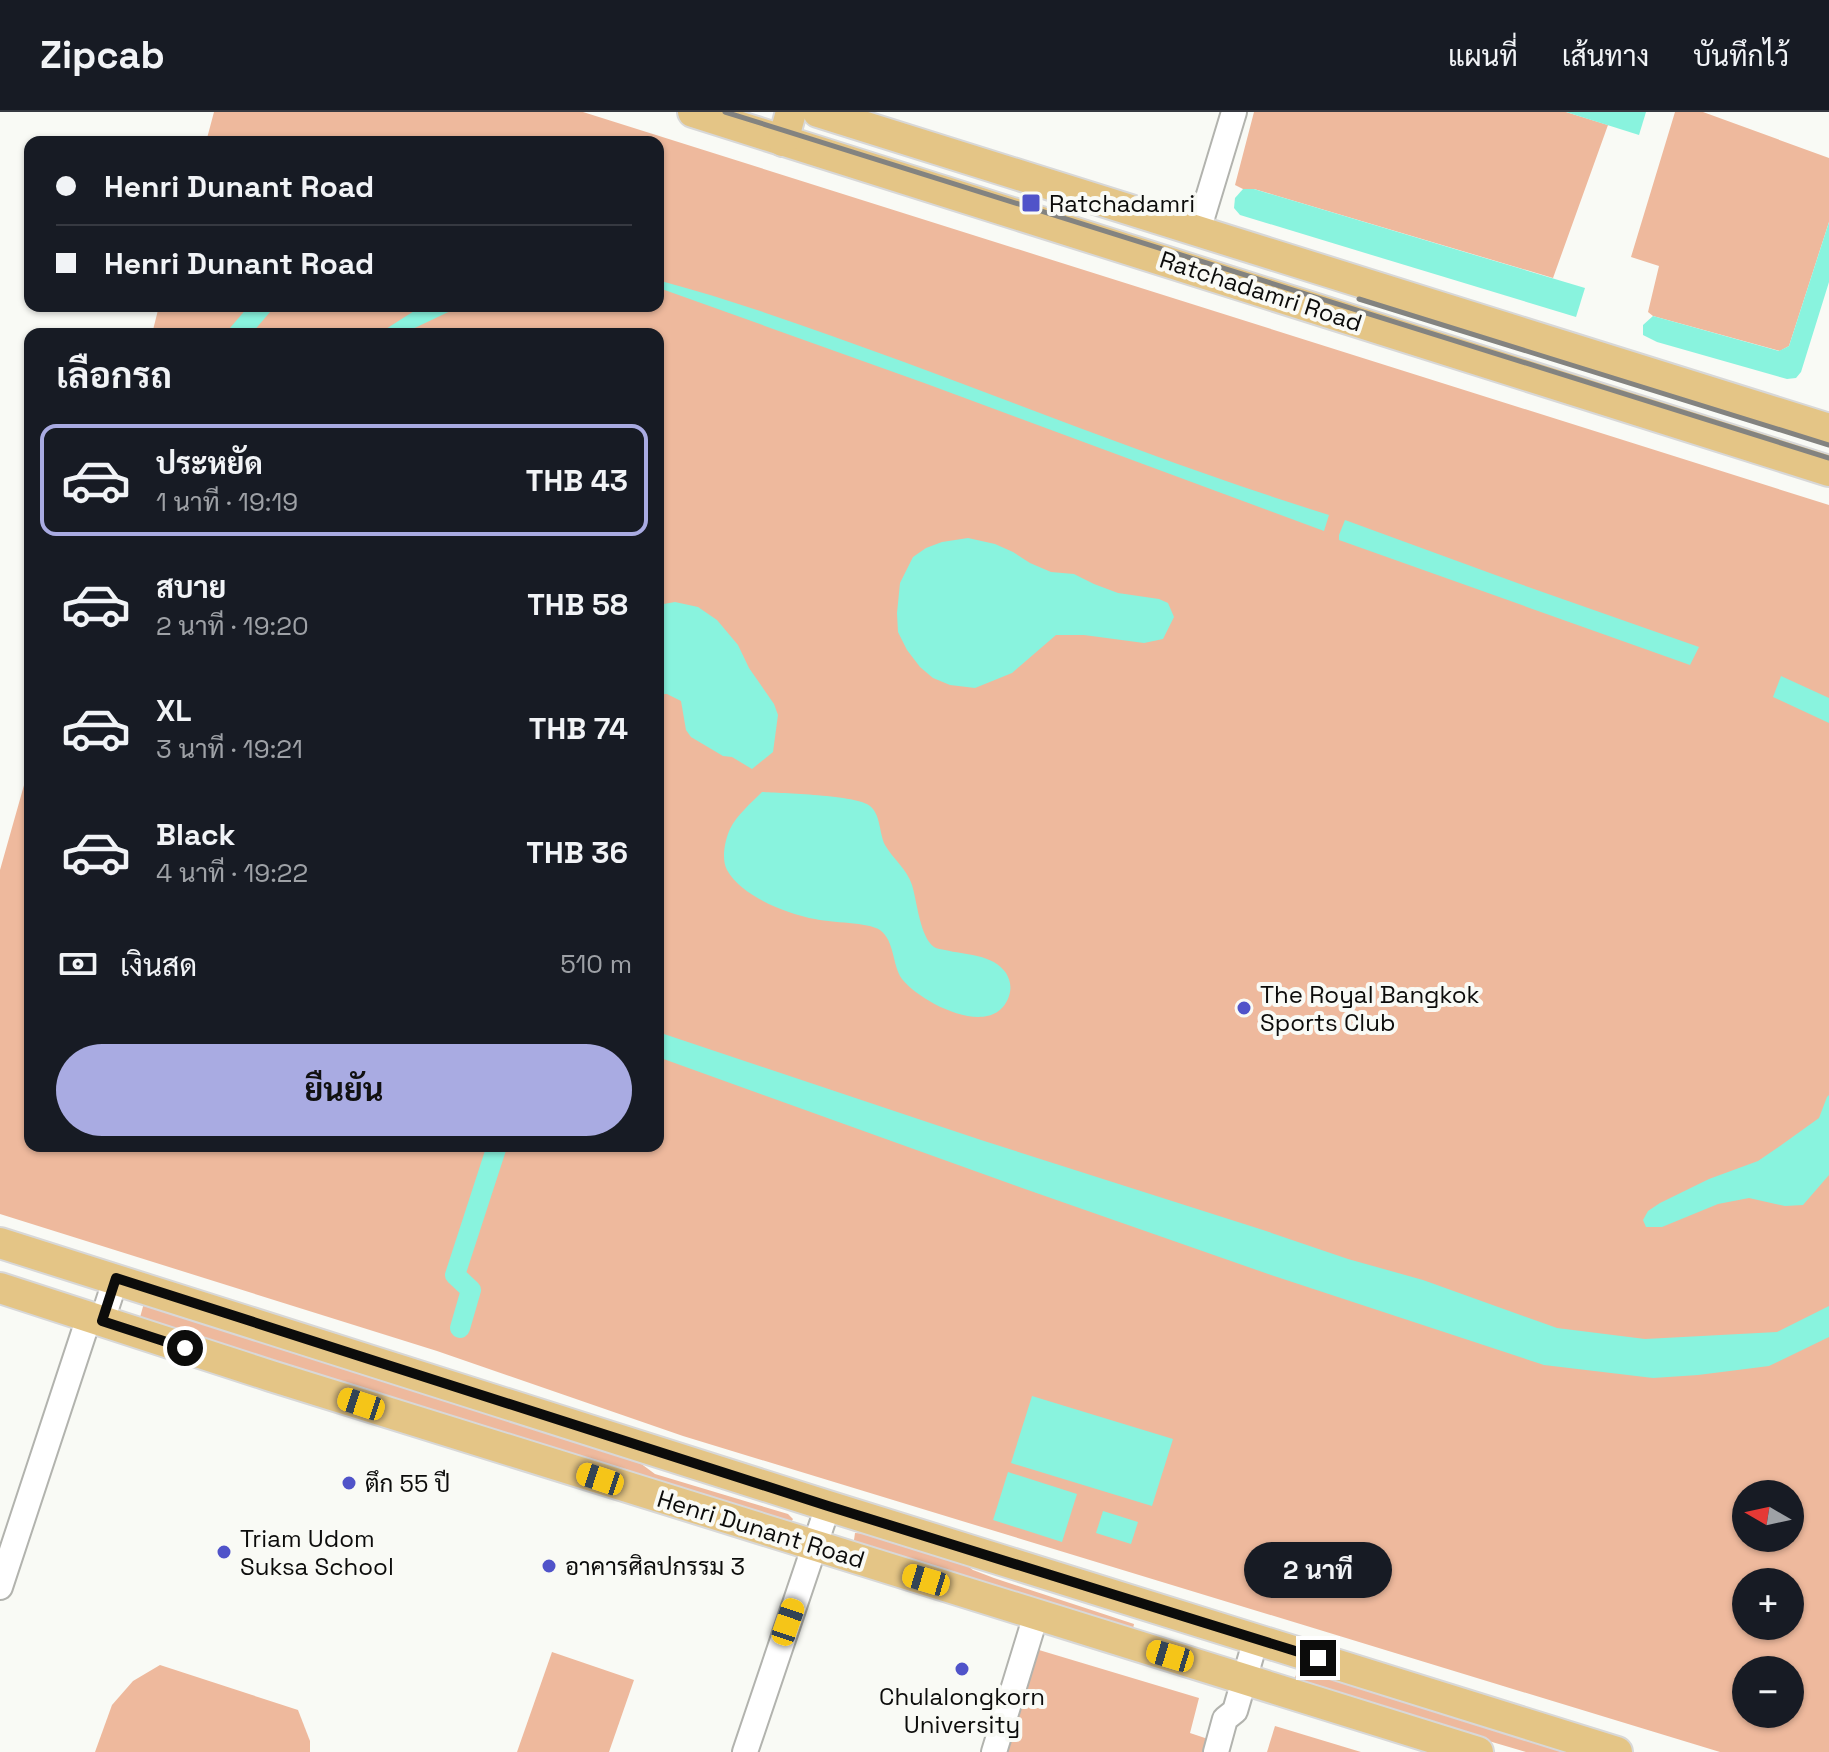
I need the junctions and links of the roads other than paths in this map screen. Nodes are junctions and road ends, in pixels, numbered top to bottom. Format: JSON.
{"nodes":[{"id":1,"x":693,"y":112,"type":"edge"},
{"id":2,"x":818,"y":112,"type":"edge"},
{"id":3,"x":1234,"y":112,"type":"edge"},
{"id":4,"x":787,"y":126,"type":"edge"},
{"id":5,"x":1198,"y":231,"type":"junction"},
{"id":6,"x":1582,"y":351,"type":"junction"},
{"id":7,"x":1569,"y":389,"type":"junction"},
{"id":8,"x":1829,"y":429,"type":"edge"},
{"id":9,"x":1829,"y":471,"type":"edge"},
{"id":10,"x":0,"y":1243,"type":"edge"},
{"id":11,"x":116,"y":1278,"type":"junction"},
{"id":12,"x":0,"y":1288,"type":"edge"},
{"id":13,"x":96,"y":1319,"type":"junction"},
{"id":14,"x":828,"y":1506,"type":"junction"},
{"id":15,"x":816,"y":1546,"type":"junction"},
{"id":16,"x":0,"y":1587,"type":"edge"},
{"id":17,"x":1036,"y":1615,"type":"junction"},
{"id":18,"x":1256,"y":1639,"type":"junction"},
{"id":19,"x":1244,"y":1679,"type":"junction"},
{"id":20,"x":1235,"y":1711,"type":"junction"},
{"id":21,"x":745,"y":1752,"type":"edge"},
{"id":22,"x":994,"y":1752,"type":"edge"},
{"id":23,"x":1216,"y":1752,"type":"edge"},
{"id":24,"x":1234,"y":1752,"type":"edge"},
{"id":25,"x":1478,"y":1752,"type":"edge"},
{"id":26,"x":1617,"y":1752,"type":"edge"}],
"edges":[{"from":1,"to":4,"type":"main road","name":"Ratchadamri Road"},
{"from":2,"to":5,"type":"main road","name":"Ratchadamri Road"},
{"from":3,"to":5,"type":"street"},
{"from":4,"to":7,"type":"main road","name":"Ratchadamri Road"},
{"from":5,"to":6,"type":"main road","name":"Ratchadamri Road"},
{"from":6,"to":7,"type":"main road"},
{"from":6,"to":8,"type":"main road","name":"Ratchadamri Road"},
{"from":7,"to":9,"type":"main road","name":"Ratchadamri Road"},
{"from":10,"to":11,"type":"main road","name":"Henri Dunant Road"},
{"from":11,"to":13,"type":"street"},
{"from":11,"to":14,"type":"main road","name":"Henri Dunant Road"},
{"from":12,"to":13,"type":"main road","name":"Henri Dunant Road"},
{"from":13,"to":15,"type":"main road","name":"Henri Dunant Road"},
{"from":13,"to":16,"type":"street"},
{"from":14,"to":15,"type":"street"},
{"from":14,"to":18,"type":"main road","name":"Henri Dunant Road"},
{"from":15,"to":17,"type":"main road","name":"Henri Dunant Road"},
{"from":15,"to":21,"type":"street"},
{"from":17,"to":19,"type":"main road","name":"Henri Dunant Road"},
{"from":17,"to":22,"type":"street"},
{"from":18,"to":19,"type":"street"},
{"from":18,"to":26,"type":"main road","name":"Henri Dunant Road"},
{"from":19,"to":20,"type":"street"},
{"from":19,"to":25,"type":"main road","name":"Henri Dunant Road"},
{"from":20,"to":23,"type":"street"},
{"from":20,"to":24,"type":"street"}]}
